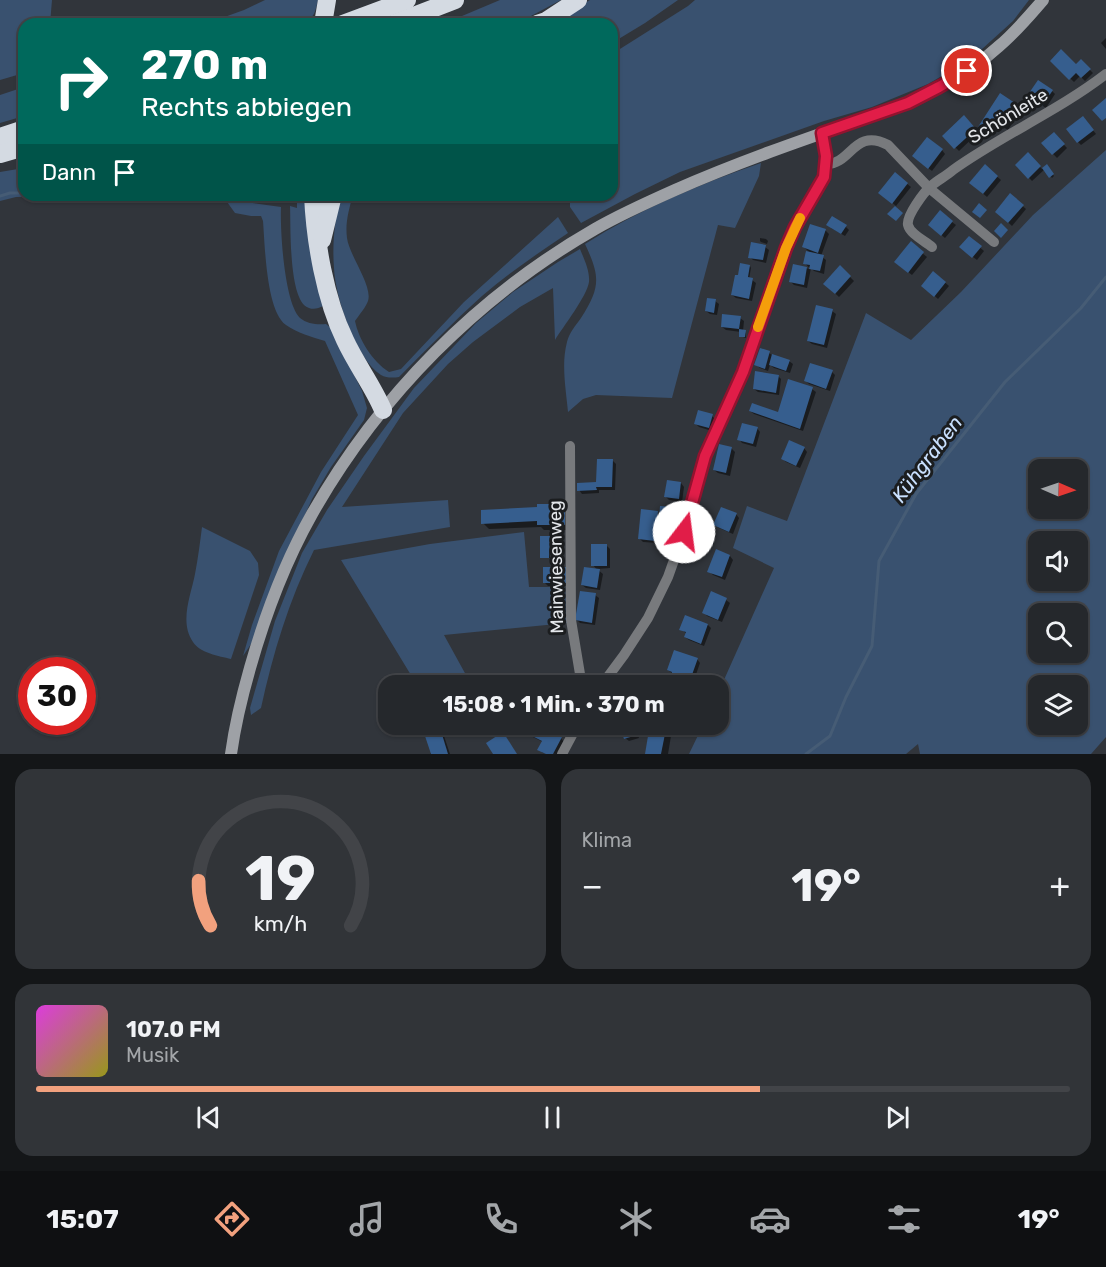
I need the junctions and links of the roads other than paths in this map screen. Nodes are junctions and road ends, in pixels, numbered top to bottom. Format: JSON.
{"nodes":[{"id":1,"x":327,"y":0,"type":"edge"},
{"id":2,"x":407,"y":0,"type":"edge"},
{"id":3,"x":455,"y":0,"type":"edge"},
{"id":4,"x":578,"y":0,"type":"edge"},
{"id":5,"x":1043,"y":0,"type":"edge"},
{"id":6,"x":324,"y":18,"type":"edge"},
{"id":7,"x":359,"y":18,"type":"edge"},
{"id":8,"x":408,"y":18,"type":"edge"},
{"id":9,"x":551,"y":18,"type":"edge"},
{"id":10,"x":1106,"y":74,"type":"edge"},
{"id":11,"x":18,"y":131,"type":"edge"},
{"id":12,"x":822,"y":133,"type":"junction"},
{"id":13,"x":0,"y":137,"type":"edge"},
{"id":14,"x":18,"y":149,"type":"edge"},
{"id":15,"x":0,"y":156,"type":"edge"},
{"id":16,"x":18,"y":158,"type":"edge"},
{"id":17,"x":826,"y":160,"type":"junction"},
{"id":18,"x":929,"y":188,"type":"junction"},
{"id":19,"x":314,"y":201,"type":"edge"},
{"id":20,"x":332,"y":201,"type":"edge"},
{"id":21,"x":993,"y":242,"type":"dead end"},
{"id":22,"x":932,"y":246,"type":"dead end"},
{"id":23,"x":319,"y":253,"type":"junction"},
{"id":24,"x":383,"y":410,"type":"junction"},
{"id":25,"x":570,"y":446,"type":"dead end"},
{"id":26,"x":580,"y":675,"type":"edge"},
{"id":27,"x":609,"y":675,"type":"edge"},
{"id":28,"x":572,"y":735,"type":"edge"},
{"id":29,"x":231,"y":754,"type":"edge"},
{"id":30,"x":562,"y":754,"type":"edge"}],
"edges":[{"from":1,"to":6,"type":"highway"},
{"from":2,"to":7,"type":"highway"},
{"from":3,"to":8,"type":"highway"},
{"from":4,"to":9,"type":"highway"},
{"from":5,"to":12,"type":"street"},
{"from":10,"to":18,"type":"street","name":"Schönleite"},
{"from":11,"to":13,"type":"highway"},
{"from":12,"to":17,"type":"street"},
{"from":12,"to":24,"type":"street"},
{"from":14,"to":15,"type":"highway"},
{"from":15,"to":16,"type":"highway"},
{"from":17,"to":18,"type":"street"},
{"from":17,"to":27,"type":"street"},
{"from":18,"to":21,"type":"street"},
{"from":18,"to":22,"type":"street","name":"Schönleite"},
{"from":19,"to":23,"type":"highway"},
{"from":20,"to":23,"type":"highway"},
{"from":23,"to":24,"type":"highway"},
{"from":24,"to":29,"type":"street"},
{"from":25,"to":26,"type":"street","name":"Mainwiesenweg"},
{"from":28,"to":30,"type":"street"}]}
